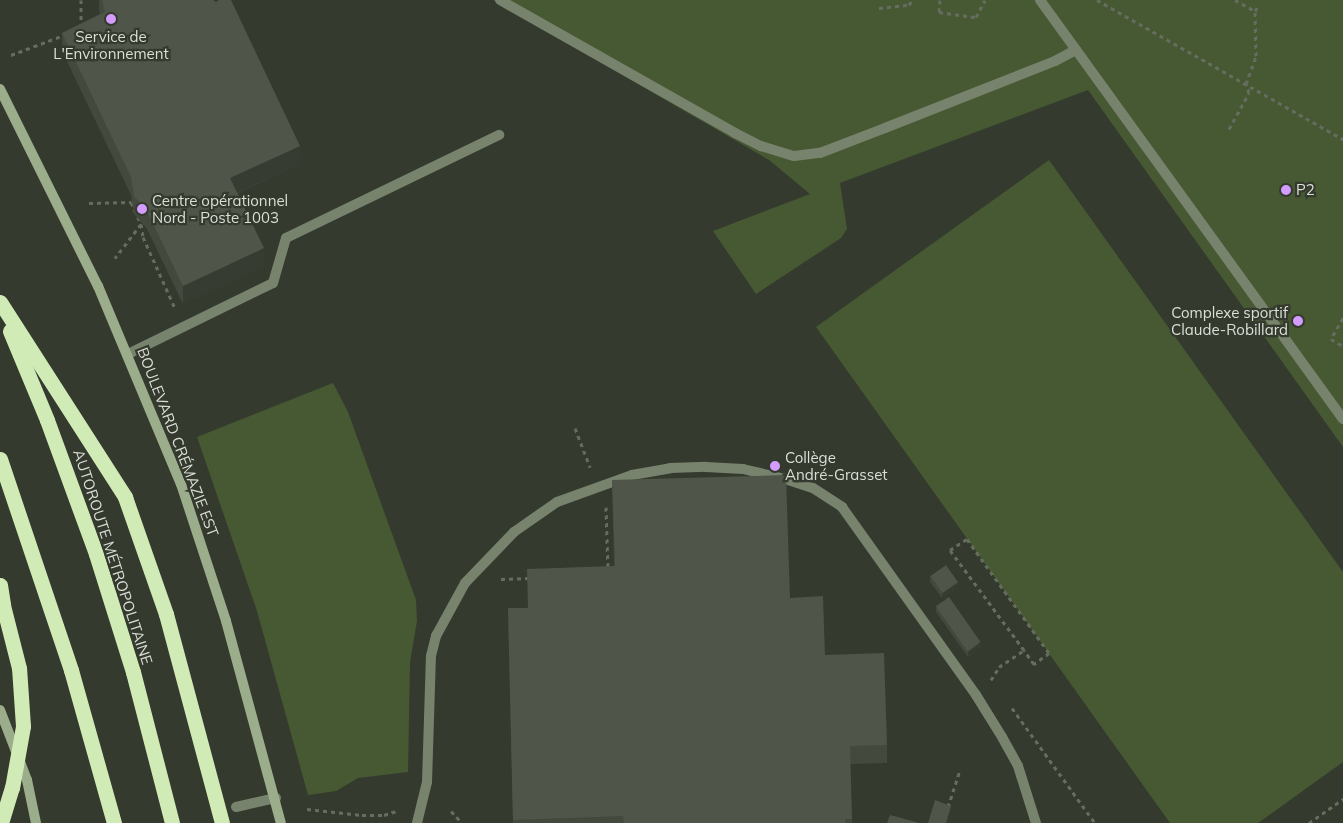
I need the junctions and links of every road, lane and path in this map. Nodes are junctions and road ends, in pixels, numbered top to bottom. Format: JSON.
{"nodes":[{"id":1,"x":81,"y":0,"type":"edge"},
{"id":2,"x":500,"y":0,"type":"edge"},
{"id":3,"x":912,"y":0,"type":"edge"},
{"id":4,"x":940,"y":0,"type":"edge"},
{"id":5,"x":985,"y":0,"type":"edge"},
{"id":6,"x":1040,"y":0,"type":"edge"},
{"id":7,"x":1097,"y":0,"type":"edge"},
{"id":8,"x":1234,"y":0,"type":"edge"},
{"id":9,"x":1259,"y":6,"type":"dead end"},
{"id":10,"x":879,"y":8,"type":"dead end"},
{"id":11,"x":1255,"y":12,"type":"junction"},
{"id":12,"x":88,"y":26,"type":"edge"},
{"id":13,"x":82,"y":29,"type":"junction"},
{"id":14,"x":1076,"y":50,"type":"junction"},
{"id":15,"x":11,"y":55,"type":"dead end"},
{"id":16,"x":1246,"y":84,"type":"junction"},
{"id":17,"x":0,"y":89,"type":"edge"},
{"id":18,"x":1229,"y":129,"type":"dead end"},
{"id":19,"x":499,"y":134,"type":"dead end"},
{"id":20,"x":1343,"y":139,"type":"edge"},
{"id":21,"x":89,"y":203,"type":"dead end"},
{"id":22,"x":141,"y":224,"type":"junction"},
{"id":23,"x":115,"y":258,"type":"dead end"},
{"id":24,"x":0,"y":302,"type":"edge"},
{"id":25,"x":0,"y":309,"type":"edge"},
{"id":26,"x":178,"y":314,"type":"dead end"},
{"id":27,"x":1343,"y":318,"type":"edge"},
{"id":28,"x":1343,"y":346,"type":"edge"},
{"id":29,"x":128,"y":354,"type":"junction"},
{"id":30,"x":1343,"y":419,"type":"edge"},
{"id":31,"x":0,"y":459,"type":"edge"},
{"id":32,"x":606,"y":506,"type":"dead end"},
{"id":33,"x":608,"y":574,"type":"edge"},
{"id":34,"x":538,"y":578,"type":"edge"},
{"id":35,"x":501,"y":579,"type":"dead end"},
{"id":36,"x":0,"y":586,"type":"edge"},
{"id":37,"x":1024,"y":650,"type":"junction"},
{"id":38,"x":997,"y":687,"type":"dead end"},
{"id":39,"x":1009,"y":703,"type":"dead end"},
{"id":40,"x":0,"y":710,"type":"edge"},
{"id":41,"x":960,"y":771,"type":"dead end"},
{"id":42,"x":276,"y":798,"type":"junction"},
{"id":43,"x":1343,"y":799,"type":"edge"},
{"id":44,"x":236,"y":807,"type":"dead end"},
{"id":45,"x":307,"y":809,"type":"dead end"},
{"id":46,"x":396,"y":811,"type":"dead end"},
{"id":47,"x":451,"y":811,"type":"dead end"},
{"id":48,"x":946,"y":814,"type":"edge"},
{"id":49,"x":1,"y":823,"type":"edge"},
{"id":50,"x":36,"y":823,"type":"edge"},
{"id":51,"x":114,"y":823,"type":"edge"},
{"id":52,"x":172,"y":823,"type":"edge"},
{"id":53,"x":222,"y":823,"type":"edge"},
{"id":54,"x":281,"y":823,"type":"edge"},
{"id":55,"x":417,"y":823,"type":"edge"},
{"id":56,"x":462,"y":823,"type":"edge"},
{"id":57,"x":1036,"y":823,"type":"edge"},
{"id":58,"x":1096,"y":823,"type":"edge"},
{"id":59,"x":1309,"y":823,"type":"edge"}],
"edges":[{"from":1,"to":13,"type":"path"},
{"from":2,"to":14,"type":"lane"},
{"from":3,"to":10,"type":"path"},
{"from":4,"to":5,"type":"path"},
{"from":6,"to":14,"type":"lane"},
{"from":7,"to":16,"type":"path"},
{"from":8,"to":11,"type":"path"},
{"from":9,"to":11,"type":"path"},
{"from":11,"to":16,"type":"path"},
{"from":12,"to":13,"type":"path"},
{"from":13,"to":15,"type":"path"},
{"from":14,"to":30,"type":"lane"},
{"from":16,"to":18,"type":"path"},
{"from":16,"to":20,"type":"path"},
{"from":17,"to":29,"type":"main road","name":"BOULEVARD CRÉMAZIE EST"},
{"from":19,"to":29,"type":"lane"},
{"from":21,"to":22,"type":"path"},
{"from":22,"to":23,"type":"path"},
{"from":22,"to":26,"type":"path"},
{"from":24,"to":53,"type":"highway"},
{"from":25,"to":52,"type":"highway","name":"AUTOROUTE MÉTROPOLITAINE"},
{"from":27,"to":28,"type":"path"},
{"from":29,"to":42,"type":"main road","name":"BOULEVARD CRÉMAZIE EST"},
{"from":31,"to":51,"type":"highway"},
{"from":32,"to":33,"type":"path"},
{"from":34,"to":35,"type":"path"},
{"from":36,"to":49,"type":"highway","bridge":true},
{"from":37,"to":37,"type":"path"},
{"from":37,"to":38,"type":"path"},
{"from":39,"to":58,"type":"path"},
{"from":40,"to":50,"type":"main road"},
{"from":41,"to":48,"type":"path"},
{"from":42,"to":44,"type":"lane"},
{"from":42,"to":54,"type":"main road","name":"BOULEVARD CRÉMAZIE EST"},
{"from":43,"to":59,"type":"path"},
{"from":45,"to":46,"type":"path"},
{"from":47,"to":56,"type":"path"},
{"from":55,"to":57,"type":"lane"}]}
